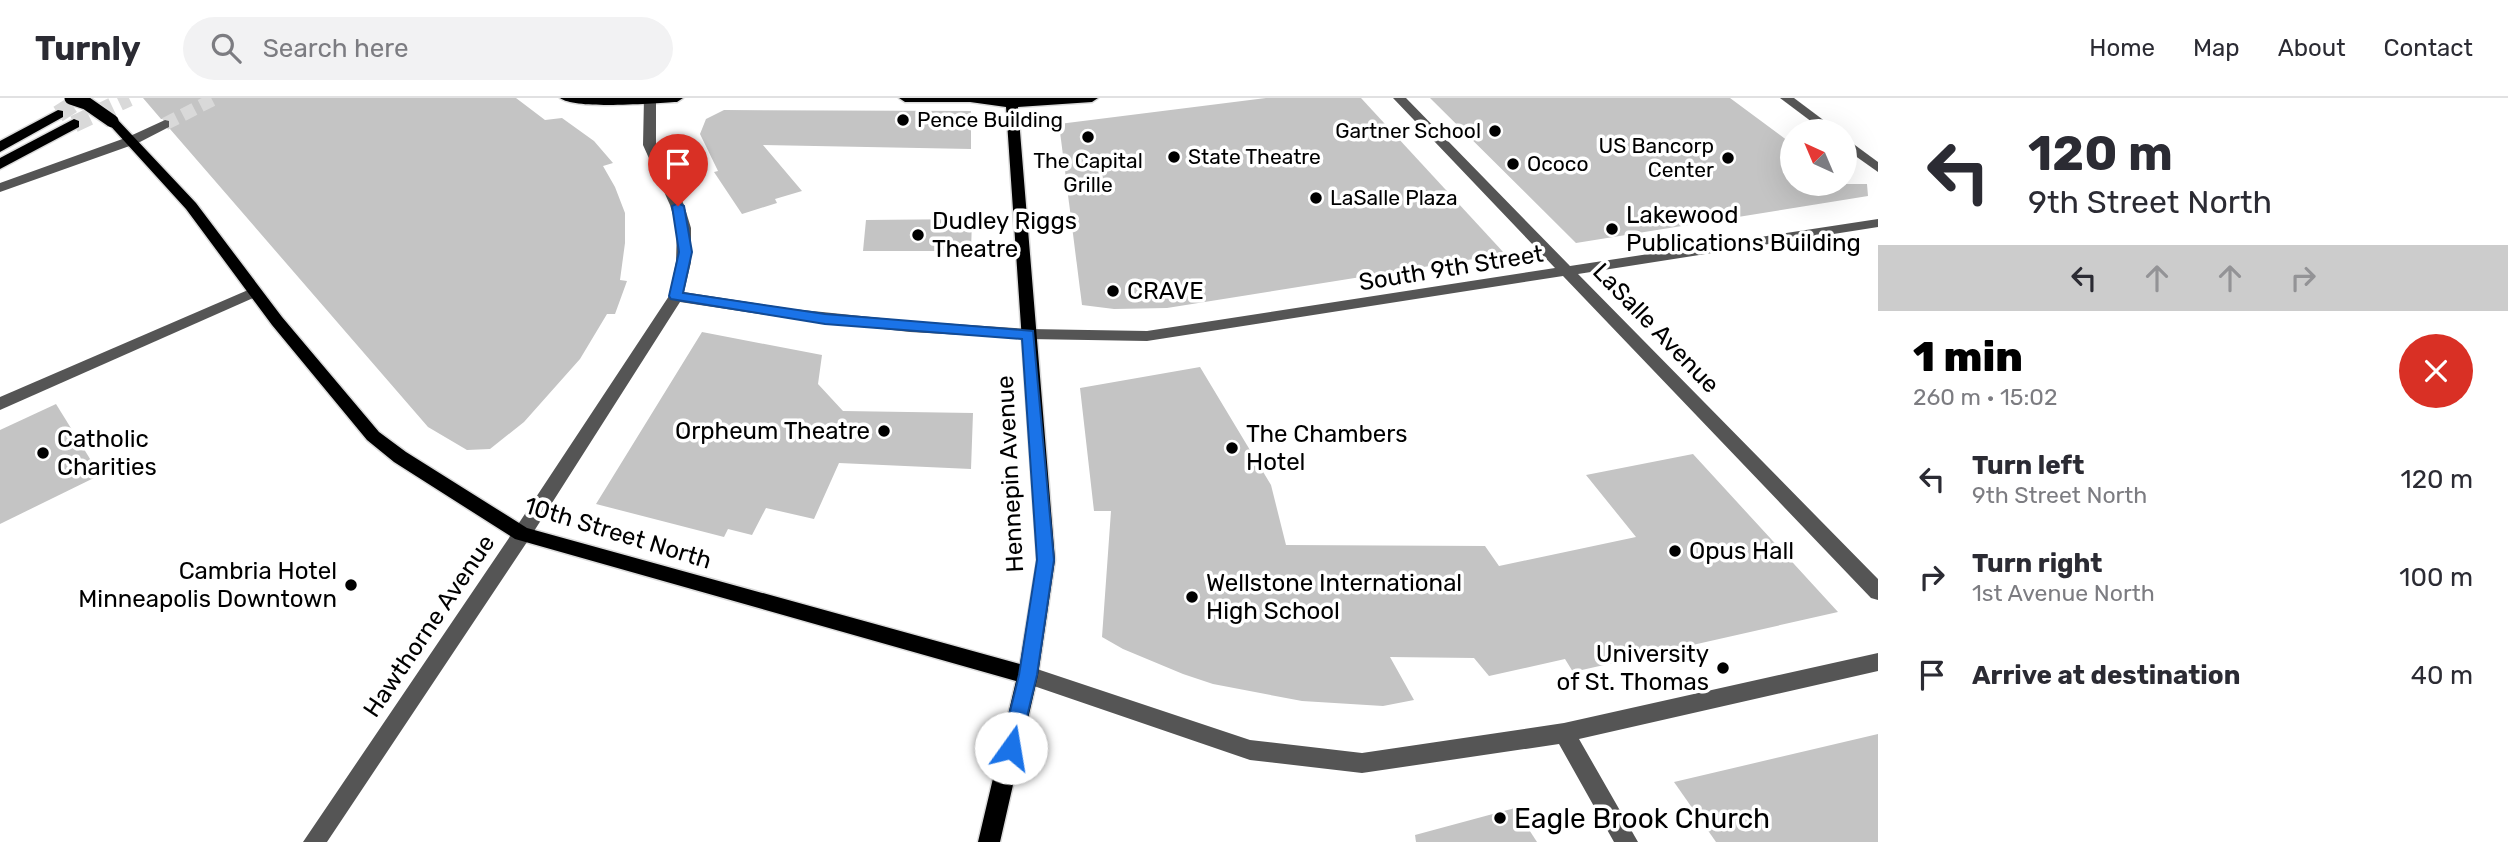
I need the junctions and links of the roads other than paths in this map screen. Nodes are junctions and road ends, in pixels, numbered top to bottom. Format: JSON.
{"nodes":[{"id":1,"x":71,"y":98,"type":"edge"},
{"id":2,"x":566,"y":98,"type":"edge"},
{"id":3,"x":677,"y":98,"type":"edge"},
{"id":4,"x":905,"y":98,"type":"edge"},
{"id":5,"x":1092,"y":98,"type":"edge"},
{"id":6,"x":1399,"y":98,"type":"edge"},
{"id":7,"x":1786,"y":98,"type":"edge"},
{"id":8,"x":650,"y":99,"type":"edge"},
{"id":9,"x":1011,"y":101,"type":"edge"},
{"id":10,"x":58,"y":114,"type":"tunnel mouth"},
{"id":11,"x":1815,"y":119,"type":"edge"},
{"id":12,"x":74,"y":124,"type":"tunnel mouth"},
{"id":13,"x":165,"y":124,"type":"tunnel mouth"},
{"id":14,"x":133,"y":140,"type":"junction"},
{"id":15,"x":0,"y":147,"type":"edge"},
{"id":16,"x":1857,"y":151,"type":"edge"},
{"id":17,"x":0,"y":164,"type":"edge"},
{"id":18,"x":1878,"y":168,"type":"edge"},
{"id":19,"x":0,"y":188,"type":"edge"},
{"id":20,"x":1878,"y":223,"type":"edge"},
{"id":21,"x":1569,"y":273,"type":"junction"},
{"id":22,"x":255,"y":292,"type":"junction"},
{"id":23,"x":676,"y":296,"type":"junction"},
{"id":24,"x":1028,"y":334,"type":"junction"},
{"id":25,"x":0,"y":404,"type":"edge"},
{"id":26,"x":522,"y":534,"type":"junction"},
{"id":27,"x":1878,"y":592,"type":"edge"},
{"id":28,"x":1878,"y":662,"type":"edge"},
{"id":29,"x":1028,"y":675,"type":"junction"},
{"id":30,"x":1564,"y":733,"type":"junction"},
{"id":31,"x":314,"y":842,"type":"edge"},
{"id":32,"x":989,"y":842,"type":"edge"},
{"id":33,"x":1628,"y":842,"type":"edge"}],
"edges":[{"from":1,"to":14,"type":"main road","name":"10th Street North","bridge":true},
{"from":2,"to":8,"type":"main road"},
{"from":3,"to":8,"type":"main road"},
{"from":4,"to":9,"type":"main road"},
{"from":5,"to":9,"type":"main road"},
{"from":6,"to":21,"type":"street","name":"LaSalle Avenue"},
{"from":7,"to":11,"type":"street"},
{"from":8,"to":23,"type":"street"},
{"from":9,"to":24,"type":"main road","name":"Hennepin Avenue"},
{"from":10,"to":15,"type":"highway"},
{"from":12,"to":17,"type":"highway"},
{"from":13,"to":14,"type":"street"},
{"from":14,"to":19,"type":"street"},
{"from":14,"to":22,"type":"main road","name":"10th Street North"},
{"from":16,"to":18,"type":"street"},
{"from":20,"to":21,"type":"street","name":"South 9th Street"},
{"from":21,"to":24,"type":"street","name":"South 9th Street"},
{"from":21,"to":27,"type":"street","name":"LaSalle Avenue"},
{"from":22,"to":25,"type":"street"},
{"from":22,"to":26,"type":"main road","name":"10th Street North"},
{"from":23,"to":24,"type":"street","name":"South 9th Street"},
{"from":23,"to":26,"type":"street","name":"Hawthorne Avenue"},
{"from":24,"to":29,"type":"main road","name":"Hennepin Avenue"},
{"from":26,"to":29,"type":"main road","name":"10th Street North"},
{"from":26,"to":31,"type":"street","name":"Hawthorne Avenue"},
{"from":28,"to":30,"type":"street"},
{"from":29,"to":30,"type":"street"},
{"from":29,"to":32,"type":"main road","name":"Hennepin Avenue"},
{"from":30,"to":33,"type":"street"}]}
